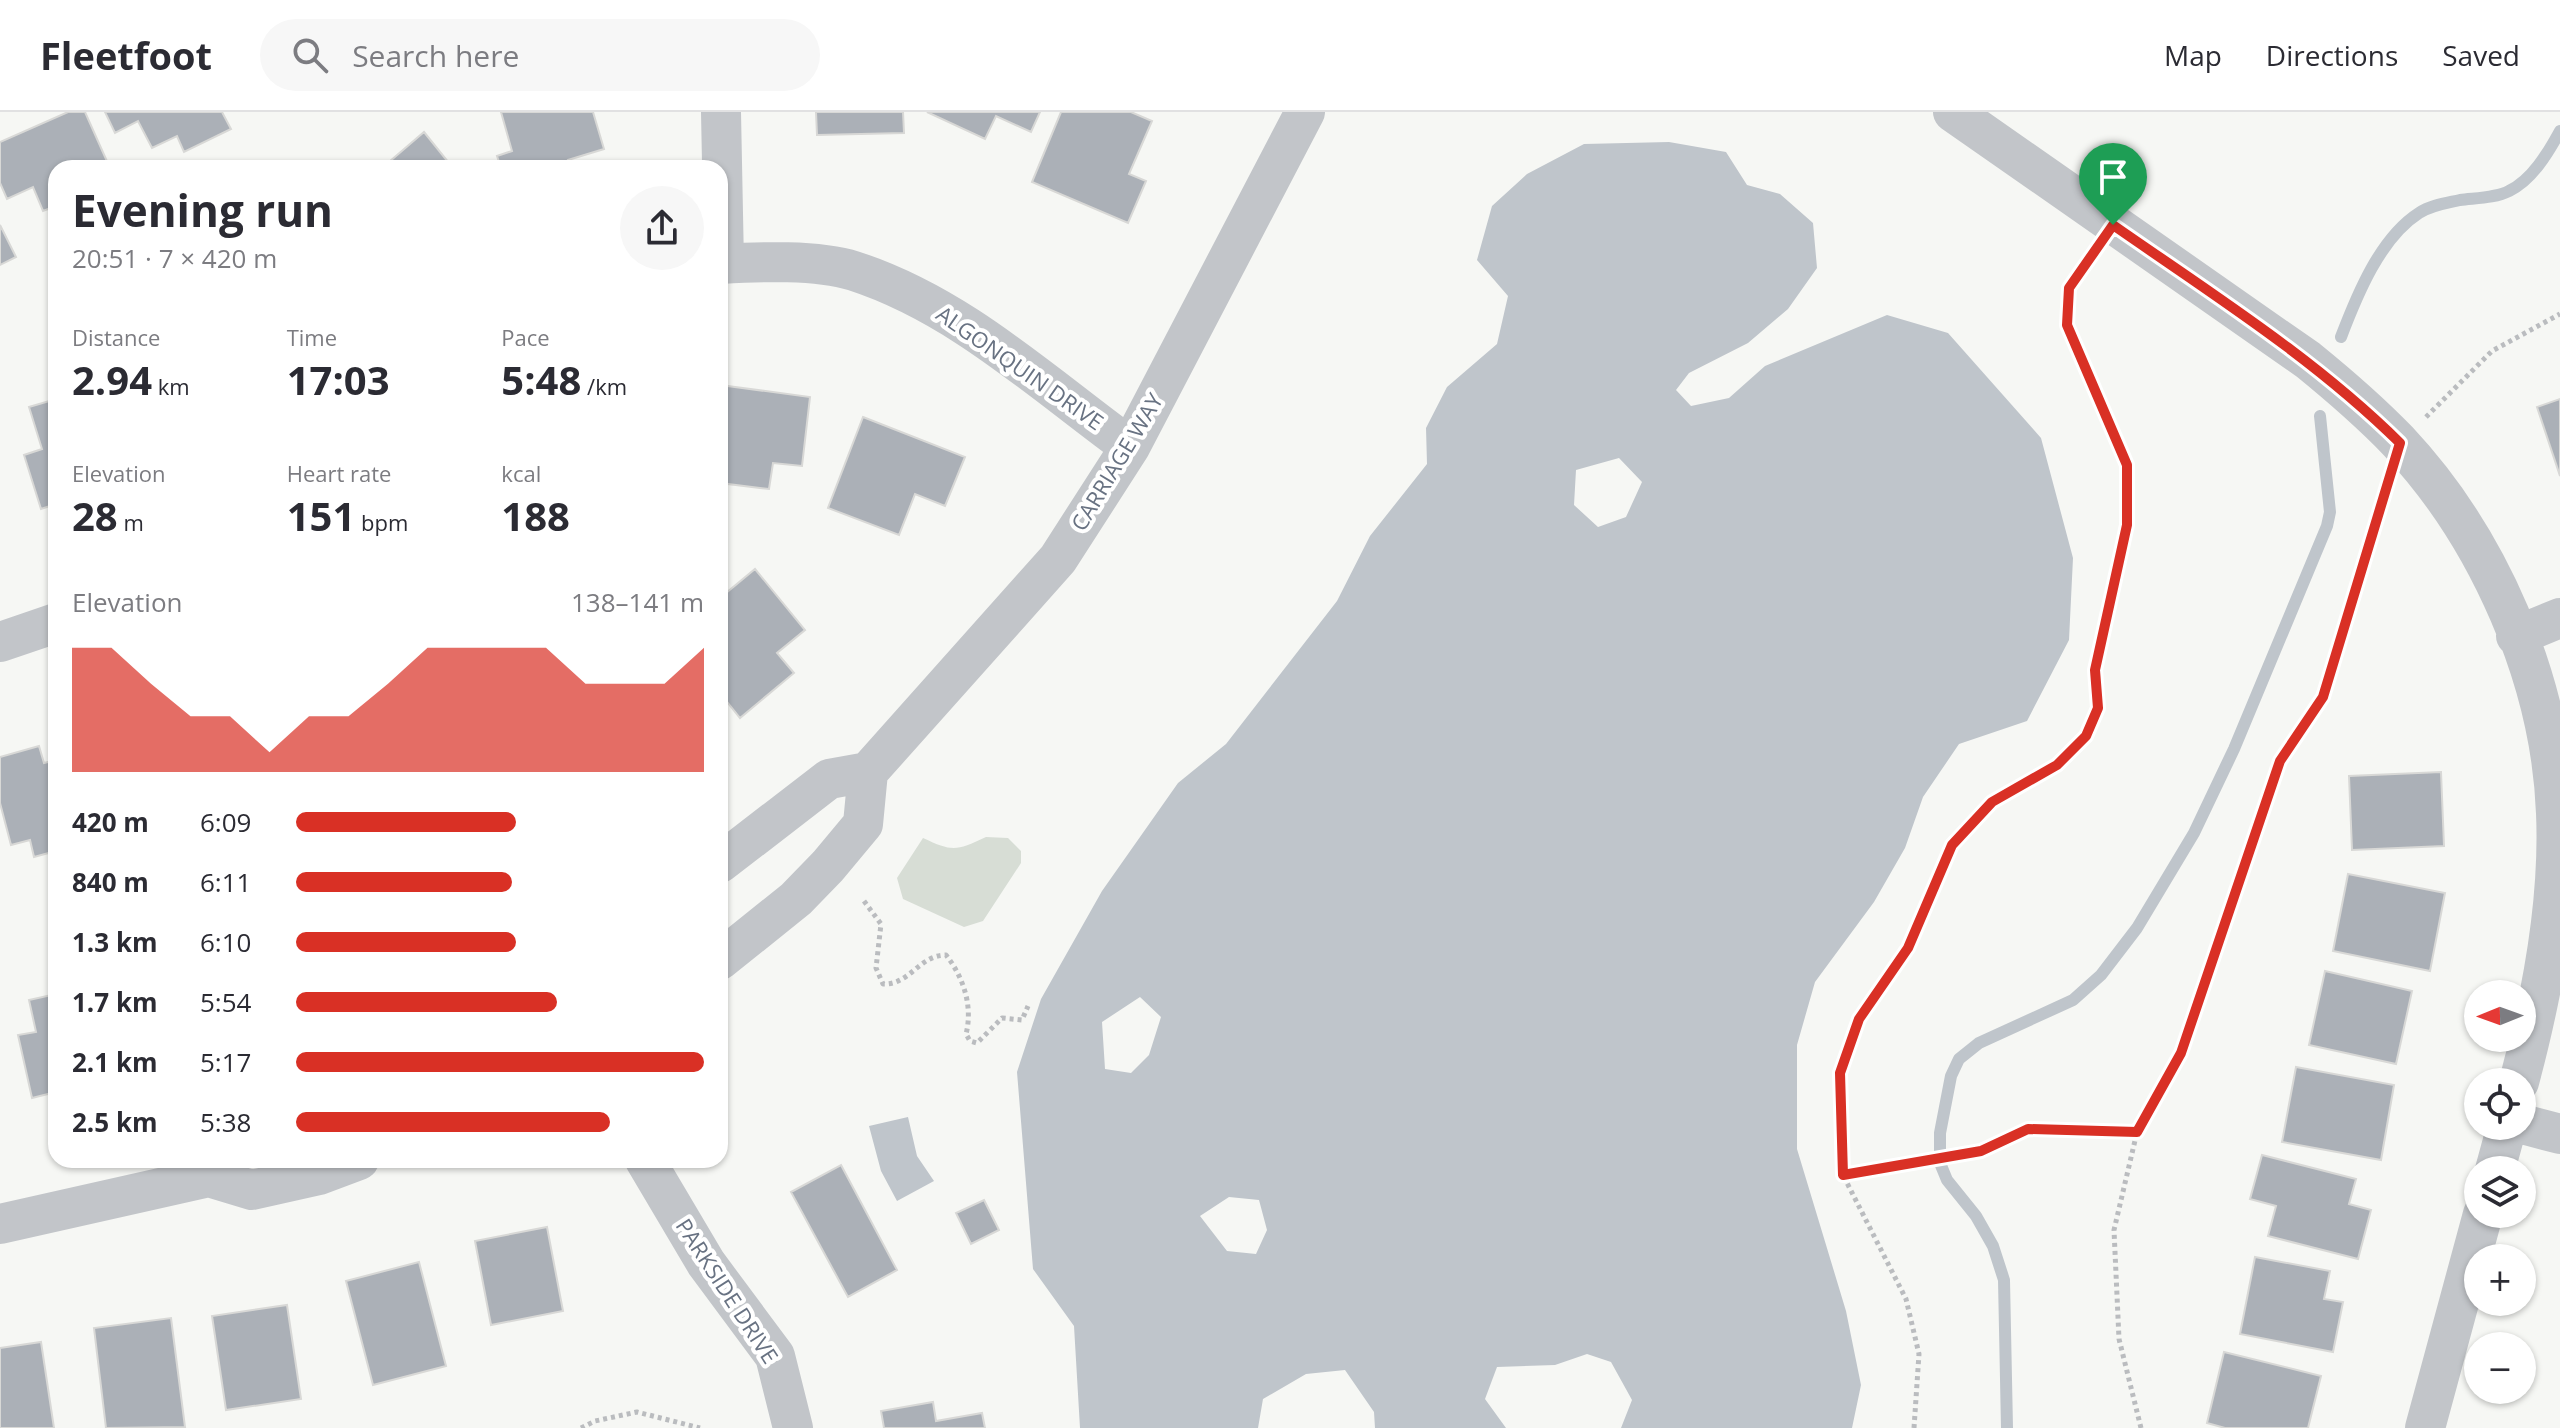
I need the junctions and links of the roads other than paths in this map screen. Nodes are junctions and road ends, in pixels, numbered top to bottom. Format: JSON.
{"nodes":[{"id":1,"x":721,"y":112,"type":"edge"},
{"id":2,"x":1305,"y":112,"type":"edge"},
{"id":3,"x":1959,"y":113,"type":"edge"},
{"id":4,"x":721,"y":160,"type":"edge"},
{"id":5,"x":728,"y":264,"type":"edge"},
{"id":6,"x":1130,"y":447,"type":"junction"},
{"id":7,"x":2560,"y":618,"type":"edge"},
{"id":8,"x":48,"y":626,"type":"edge"},
{"id":9,"x":2516,"y":636,"type":"junction"},
{"id":10,"x":0,"y":642,"type":"edge"},
{"id":11,"x":868,"y":772,"type":"junction"},
{"id":12,"x":728,"y":857,"type":"edge"},
{"id":13,"x":728,"y":954,"type":"edge"},
{"id":14,"x":2522,"y":1068,"type":"edge"},
{"id":15,"x":2536,"y":1128,"type":"edge"},
{"id":16,"x":2560,"y":1134,"type":"edge"},
{"id":17,"x":216,"y":1168,"type":"edge"},
{"id":18,"x":338,"y":1168,"type":"edge"},
{"id":19,"x":650,"y":1168,"type":"edge"},
{"id":20,"x":0,"y":1224,"type":"edge"},
{"id":21,"x":2479,"y":1228,"type":"edge"},
{"id":22,"x":793,"y":1428,"type":"edge"},
{"id":23,"x":2425,"y":1428,"type":"edge"}],
"edges":[{"from":1,"to":4,"type":"street"},
{"from":2,"to":6,"type":"street","name":"CARRIAGE WAY"},
{"from":3,"to":9,"type":"street"},
{"from":5,"to":6,"type":"street","name":"ALGONQUIN DRIVE"},
{"from":6,"to":11,"type":"street","name":"CARRIAGE WAY"},
{"from":7,"to":9,"type":"street"},
{"from":8,"to":10,"type":"street"},
{"from":9,"to":14,"type":"street"},
{"from":11,"to":12,"type":"street"},
{"from":11,"to":13,"type":"street"},
{"from":15,"to":16,"type":"street"},
{"from":17,"to":18,"type":"street"},
{"from":17,"to":20,"type":"street"},
{"from":19,"to":22,"type":"street","name":"PARKSIDE DRIVE"},
{"from":21,"to":23,"type":"street"}]}
